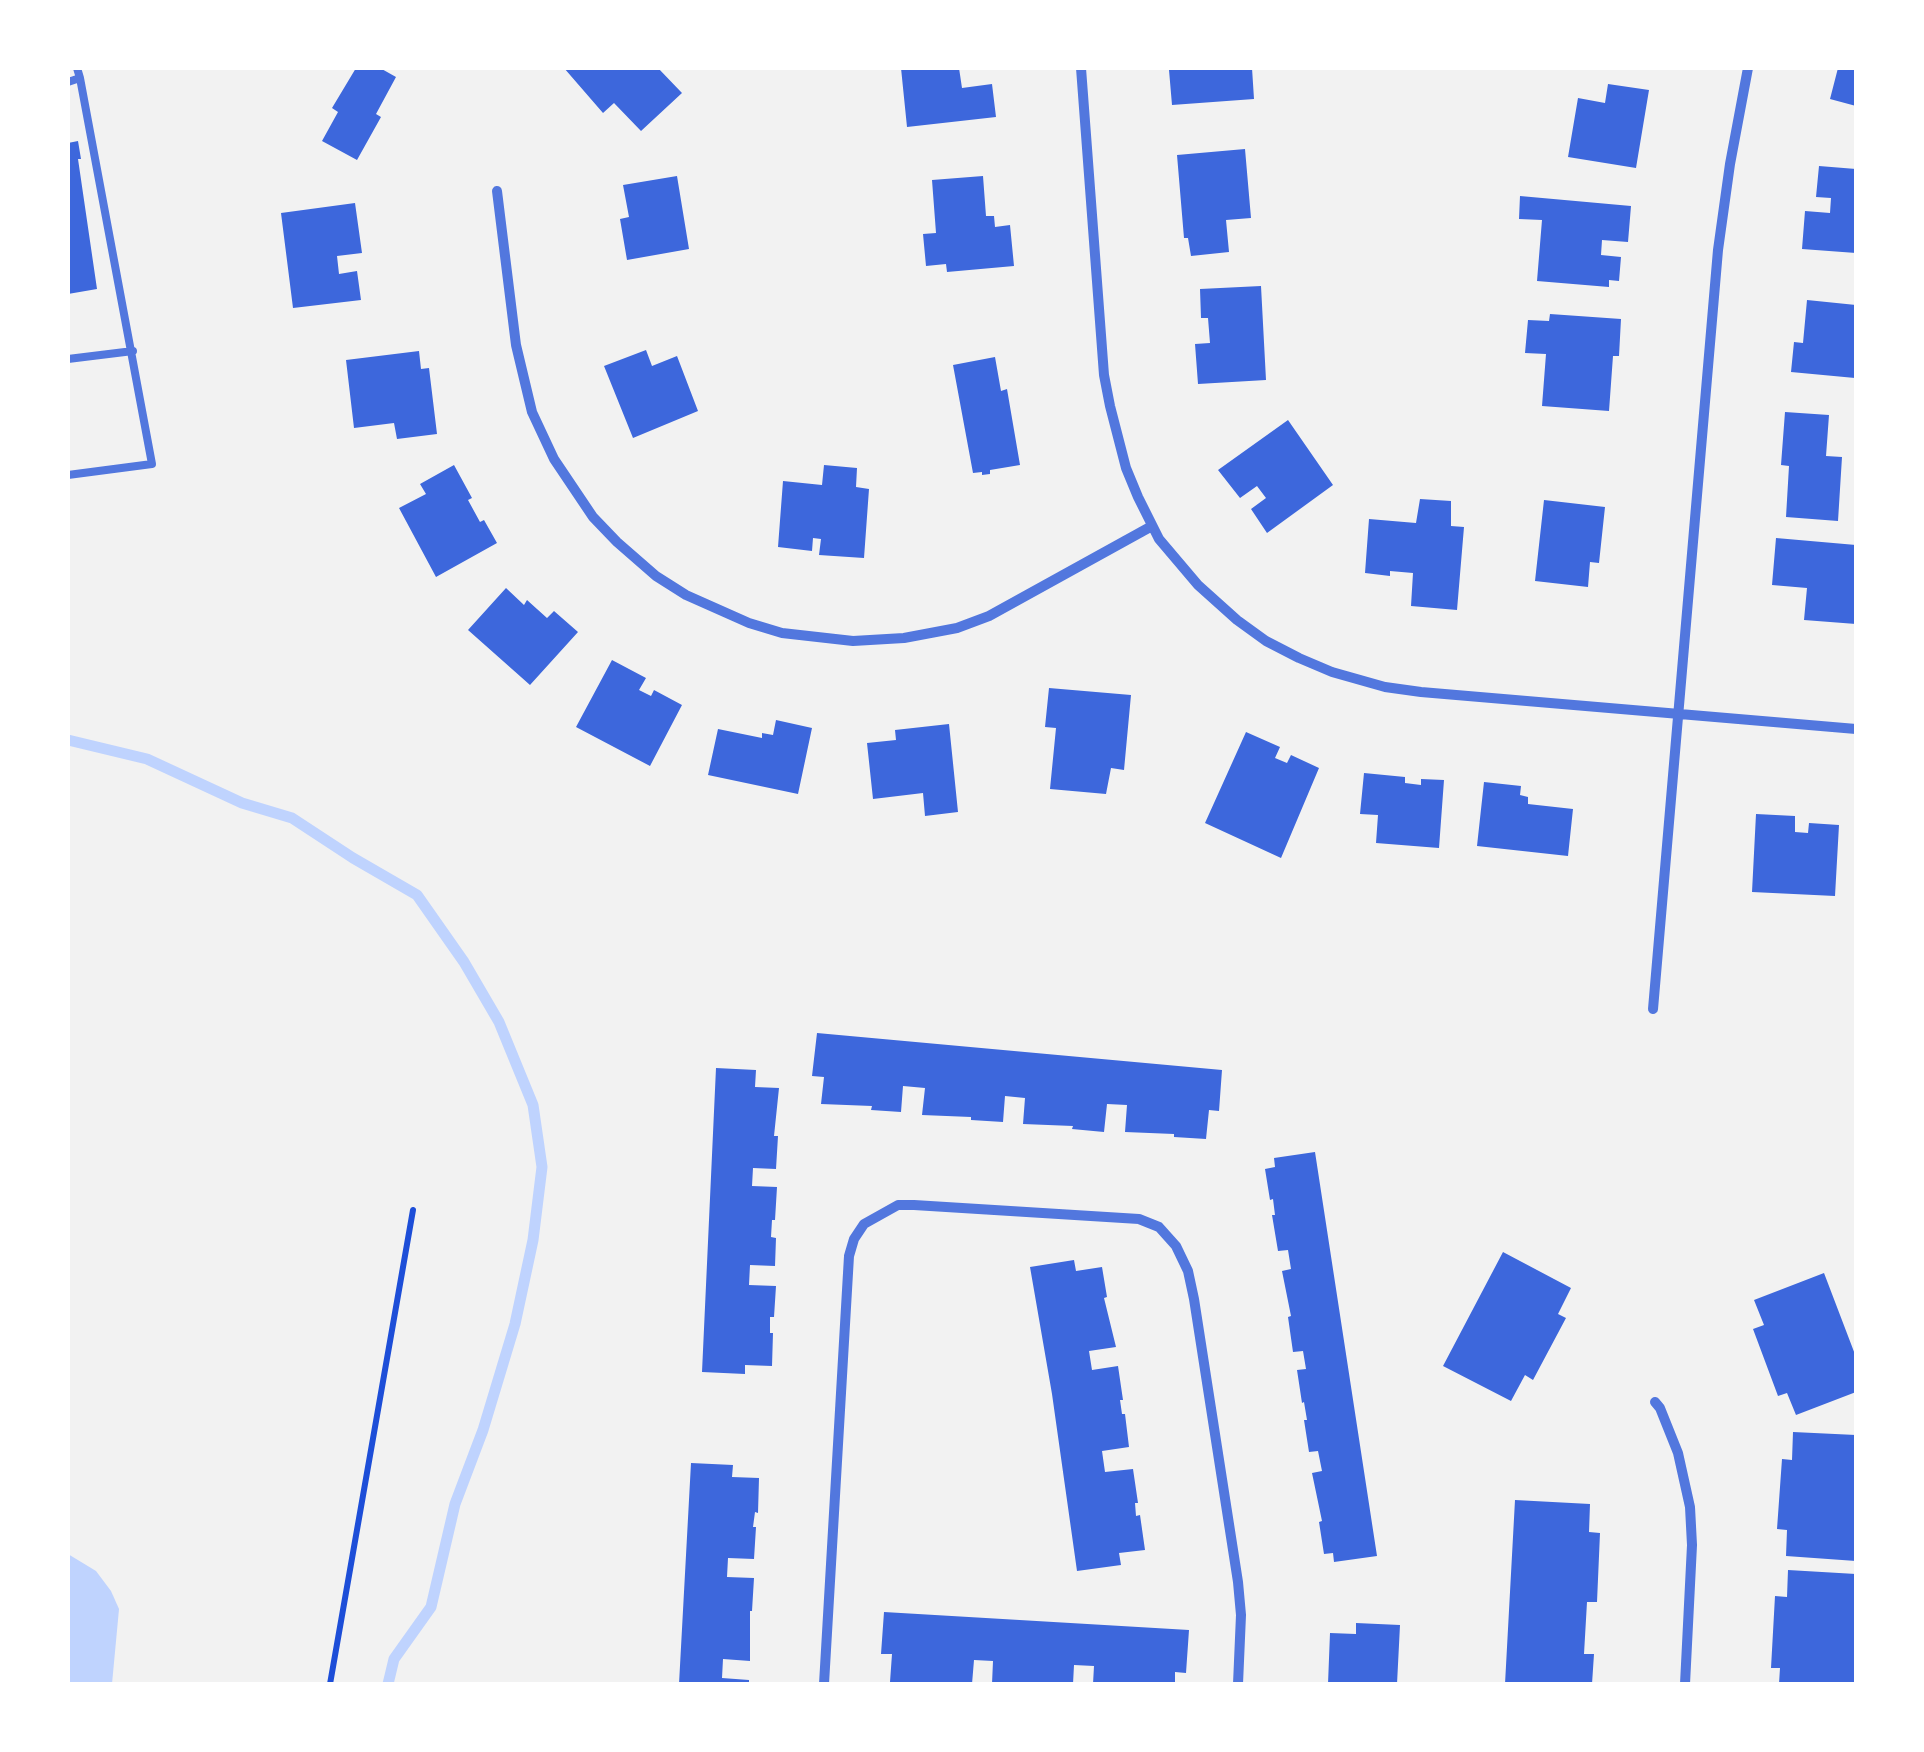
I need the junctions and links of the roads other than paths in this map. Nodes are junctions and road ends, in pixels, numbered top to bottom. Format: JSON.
{"nodes":[{"id":1,"x":77,"y":68,"type":"edge"},
{"id":2,"x":1081,"y":68,"type":"edge"},
{"id":3,"x":1748,"y":68,"type":"edge"},
{"id":4,"x":80,"y":78,"type":"junction"},
{"id":5,"x":68,"y":82,"type":"edge"},
{"id":6,"x":497,"y":191,"type":"dead end"},
{"id":7,"x":132,"y":351,"type":"junction"},
{"id":8,"x":68,"y":359,"type":"edge"},
{"id":9,"x":68,"y":475,"type":"edge"},
{"id":10,"x":1152,"y":526,"type":"junction"},
{"id":11,"x":1679,"y":714,"type":"junction"},
{"id":12,"x":1856,"y":730,"type":"edge"},
{"id":13,"x":1653,"y":1009,"type":"dead end"},
{"id":14,"x":1655,"y":1402,"type":"dead end"},
{"id":15,"x":824,"y":1684,"type":"edge"},
{"id":16,"x":1238,"y":1684,"type":"edge"},
{"id":17,"x":1684,"y":1684,"type":"edge"}],
"edges":[{"from":1,"to":4,"type":"lane"},
{"from":2,"to":10,"type":"street"},
{"from":3,"to":11,"type":"street"},
{"from":4,"to":5,"type":"lane"},
{"from":4,"to":7,"type":"lane"},
{"from":6,"to":10,"type":"street"},
{"from":7,"to":8,"type":"lane"},
{"from":7,"to":9,"type":"lane"},
{"from":10,"to":11,"type":"street"},
{"from":11,"to":12,"type":"street"},
{"from":11,"to":13,"type":"street"},
{"from":14,"to":17,"type":"street"},
{"from":15,"to":16,"type":"street"}]}
